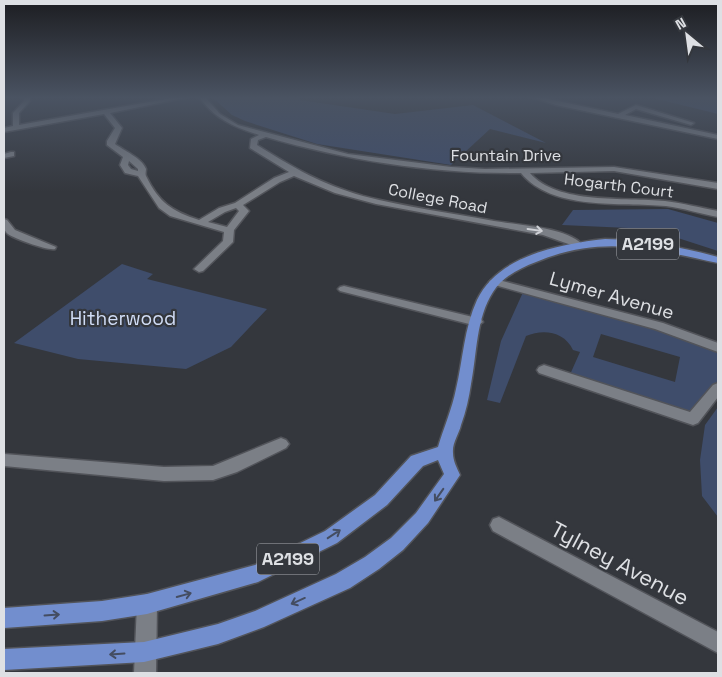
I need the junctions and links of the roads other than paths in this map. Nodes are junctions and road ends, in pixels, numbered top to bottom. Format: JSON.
{"nodes":[{"id":1,"x":119,"y":129,"type":"edge"},
{"id":2,"x":247,"y":129,"type":"edge"},
{"id":3,"x":683,"y":129,"type":"edge"},
{"id":4,"x":265,"y":135,"type":"junction"},
{"id":5,"x":718,"y":137,"type":"edge"},
{"id":6,"x":127,"y":157,"type":"junction"},
{"id":7,"x":523,"y":170,"type":"junction"},
{"id":8,"x":294,"y":172,"type":"junction"},
{"id":9,"x":141,"y":174,"type":"junction"},
{"id":10,"x":718,"y":186,"type":"edge"},
{"id":11,"x":238,"y":206,"type":"junction"},
{"id":12,"x":718,"y":214,"type":"edge"},
{"id":13,"x":4,"y":222,"type":"edge"},
{"id":14,"x":200,"y":223,"type":"junction"},
{"id":15,"x":229,"y":230,"type":"junction"},
{"id":16,"x":576,"y":244,"type":"junction"},
{"id":17,"x":51,"y":247,"type":"dead end"},
{"id":18,"x":718,"y":260,"type":"edge"},
{"id":19,"x":199,"y":269,"type":"dead end"},
{"id":20,"x":495,"y":282,"type":"junction"},
{"id":21,"x":375,"y":284,"type":"dead end"},
{"id":22,"x":344,"y":289,"type":"dead end"},
{"id":23,"x":365,"y":295,"type":"junction"},
{"id":24,"x":477,"y":322,"type":"junction"},
{"id":25,"x":718,"y":348,"type":"edge"},
{"id":26,"x":544,"y":370,"type":"dead end"},
{"id":27,"x":718,"y":388,"type":"edge"},
{"id":28,"x":281,"y":444,"type":"dead end"},
{"id":29,"x":444,"y":452,"type":"junction"},
{"id":30,"x":4,"y":460,"type":"edge"},
{"id":31,"x":499,"y":525,"type":"dead end"},
{"id":32,"x":147,"y":604,"type":"junction"},
{"id":33,"x":4,"y":618,"type":"edge"},
{"id":34,"x":718,"y":643,"type":"edge"},
{"id":35,"x":144,"y":652,"type":"junction"},
{"id":36,"x":4,"y":660,"type":"edge"},
{"id":37,"x":144,"y":673,"type":"edge"}],
"edges":[{"from":1,"to":6,"type":"street"},
{"from":2,"to":4,"type":"street"},
{"from":3,"to":5,"type":"street"},
{"from":4,"to":7,"type":"street","name":"Fountain Drive"},
{"from":4,"to":8,"type":"street","name":"College Road"},
{"from":6,"to":9,"type":"street"},
{"from":6,"to":9,"type":"street"},
{"from":7,"to":10,"type":"street","name":"Fountain Drive"},
{"from":7,"to":12,"type":"street","name":"Hogarth Court"},
{"from":8,"to":11,"type":"street"},
{"from":8,"to":16,"type":"street","name":"College Road","one_way":true},
{"from":9,"to":14,"type":"street"},
{"from":11,"to":14,"type":"street"},
{"from":11,"to":15,"type":"street"},
{"from":13,"to":17,"type":"street"},
{"from":14,"to":15,"type":"street"},
{"from":15,"to":19,"type":"street"},
{"from":16,"to":18,"type":"main road","name":"College Road","number":"A2199"},
{"from":16,"to":20,"type":"main road","number":"A2199"},
{"from":20,"to":24,"type":"main road","number":"A2199"},
{"from":20,"to":25,"type":"street","name":"Lymer Avenue"},
{"from":21,"to":23,"type":"street"},
{"from":22,"to":23,"type":"street"},
{"from":23,"to":24,"type":"street"},
{"from":24,"to":29,"type":"main road","number":"A2199"},
{"from":26,"to":27,"type":"street"},
{"from":28,"to":30,"type":"street"},
{"from":32,"to":29,"type":"main road","number":"A2199","one_way":true},
{"from":29,"to":35,"type":"main road","number":"A2199","one_way":true},
{"from":31,"to":34,"type":"street","name":"Tylney Avenue"},
{"from":33,"to":32,"type":"main road","number":"A2199","one_way":true},
{"from":32,"to":35,"type":"street"},
{"from":35,"to":36,"type":"main road","number":"A2199","one_way":true},
{"from":35,"to":37,"type":"street"}]}
